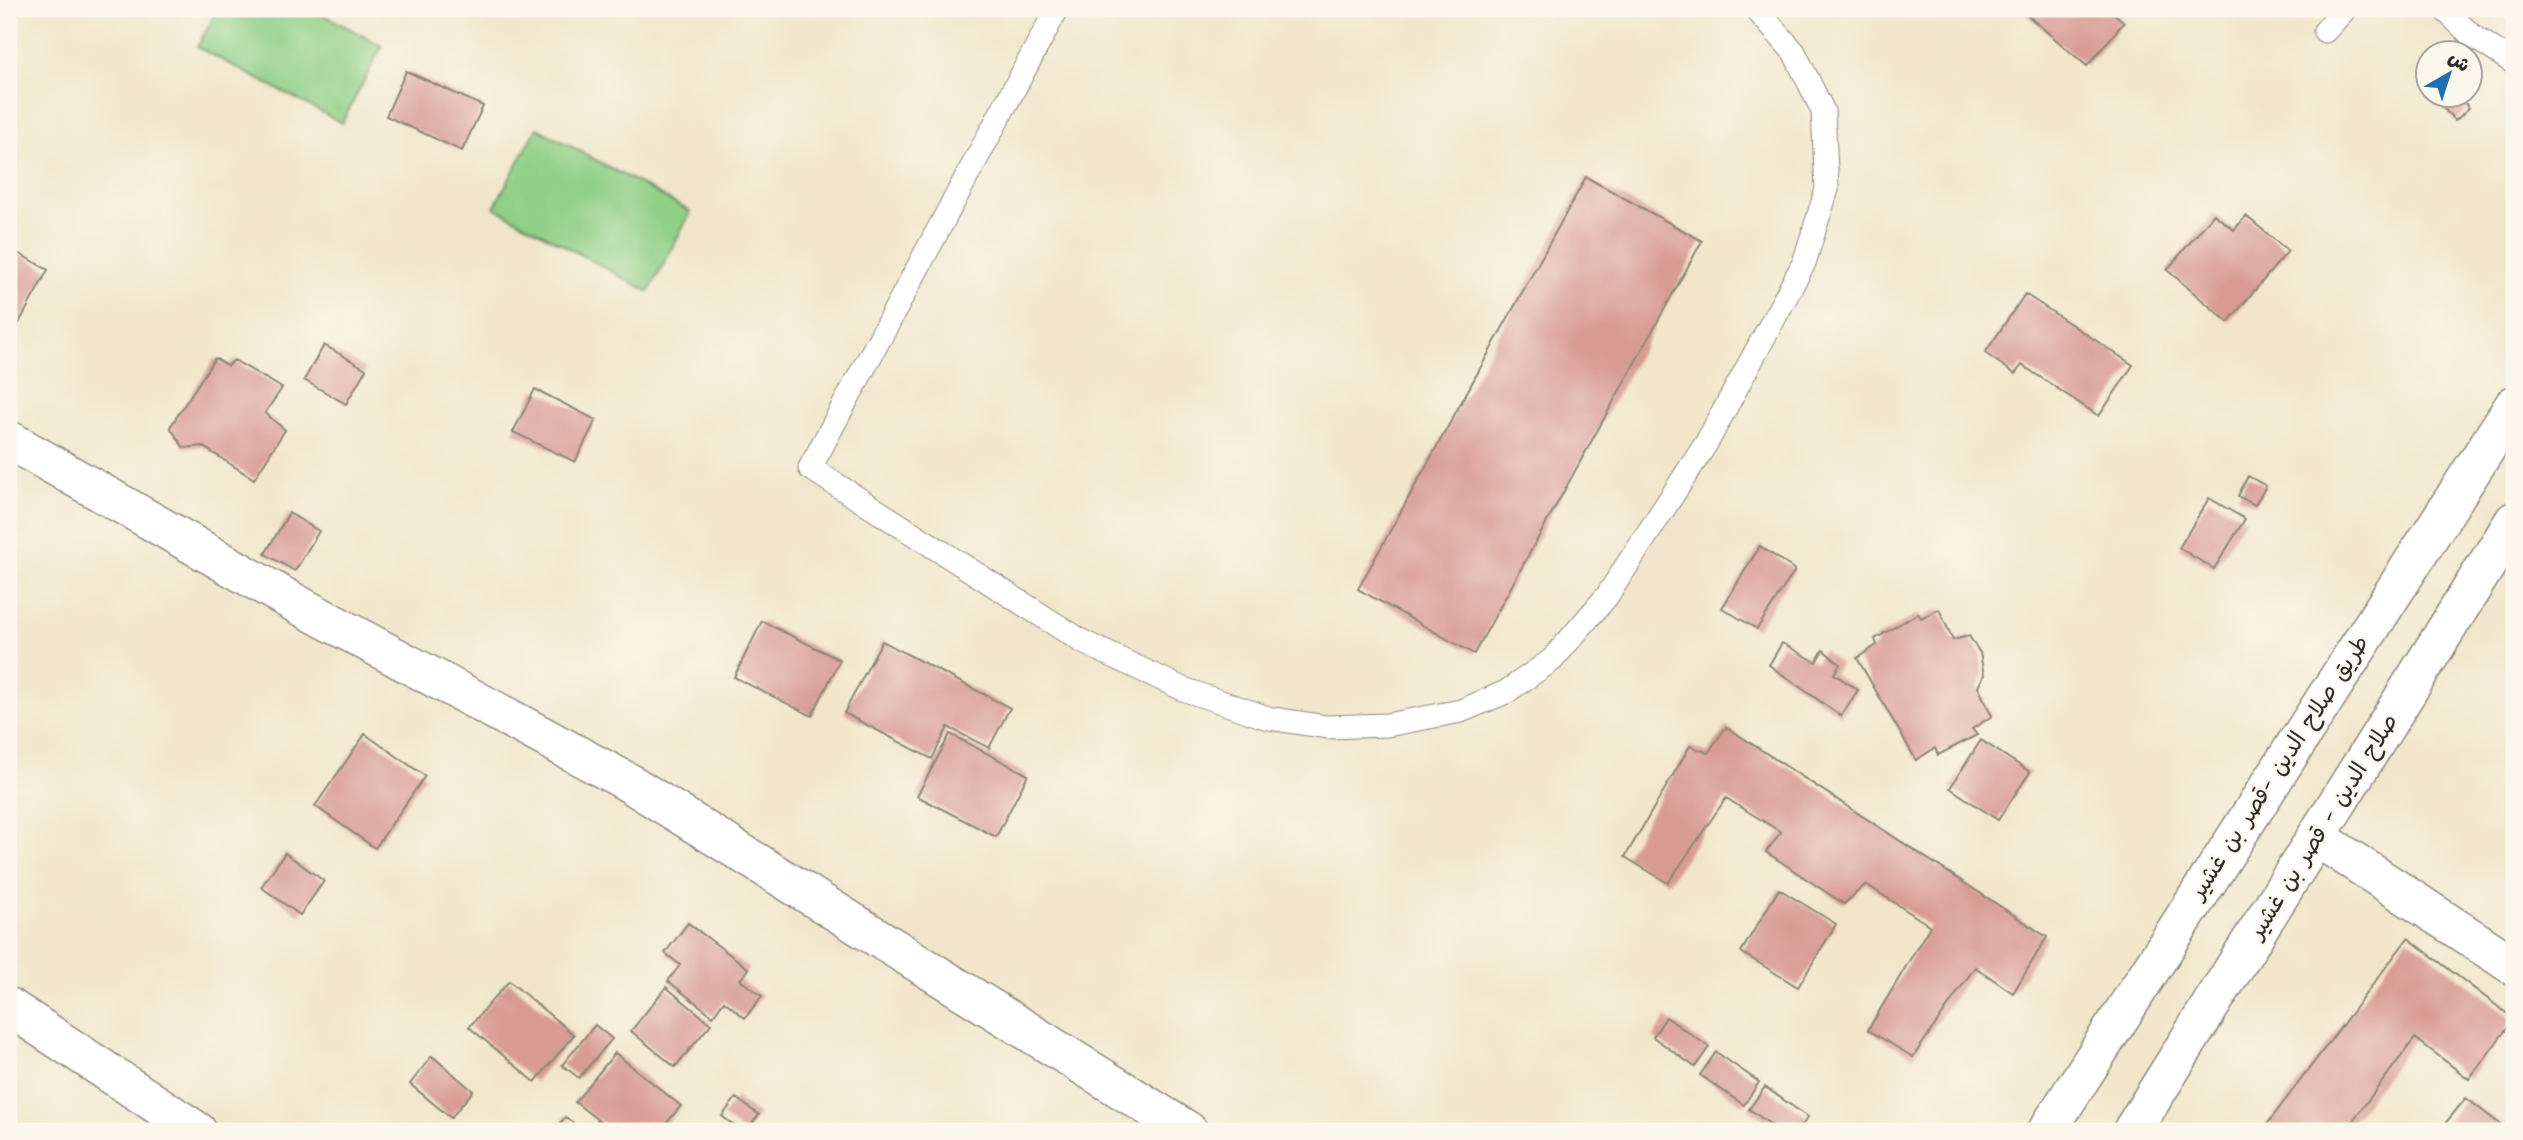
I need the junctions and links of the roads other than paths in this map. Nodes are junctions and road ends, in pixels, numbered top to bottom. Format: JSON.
{"nodes":[{"id":1,"x":1057,"y":9,"type":"edge"},
{"id":2,"x":1756,"y":9,"type":"edge"},
{"id":3,"x":2345,"y":9,"type":"edge"},
{"id":4,"x":2444,"y":9,"type":"edge"},
{"id":5,"x":2325,"y":31,"type":"dead end"},
{"id":6,"x":2514,"y":63,"type":"edge"},
{"id":7,"x":2514,"y":405,"type":"edge"},
{"id":8,"x":9,"y":440,"type":"edge"},
{"id":9,"x":2514,"y":521,"type":"edge"},
{"id":10,"x":2318,"y":838,"type":"junction"},
{"id":11,"x":2514,"y":966,"type":"edge"},
{"id":12,"x":9,"y":1007,"type":"edge"},
{"id":13,"x":197,"y":1131,"type":"edge"},
{"id":14,"x":1188,"y":1131,"type":"edge"},
{"id":15,"x":2047,"y":1131,"type":"edge"},
{"id":16,"x":2133,"y":1131,"type":"edge"}],
"edges":[{"from":1,"to":2,"type":"lane"},
{"from":3,"to":5,"type":"lane"},
{"from":4,"to":6,"type":"lane"},
{"from":7,"to":15,"type":"main road","name":"طريق صلاح الدين -قصر بن غشير"},
{"from":8,"to":14,"type":"main road"},
{"from":9,"to":10,"type":"main road","name":"صلاح الدين - قصر بن غشير"},
{"from":10,"to":11,"type":"main road"},
{"from":10,"to":16,"type":"main road","name":"صلاح الدين - قصر بن غشير"},
{"from":12,"to":13,"type":"main road"}]}
